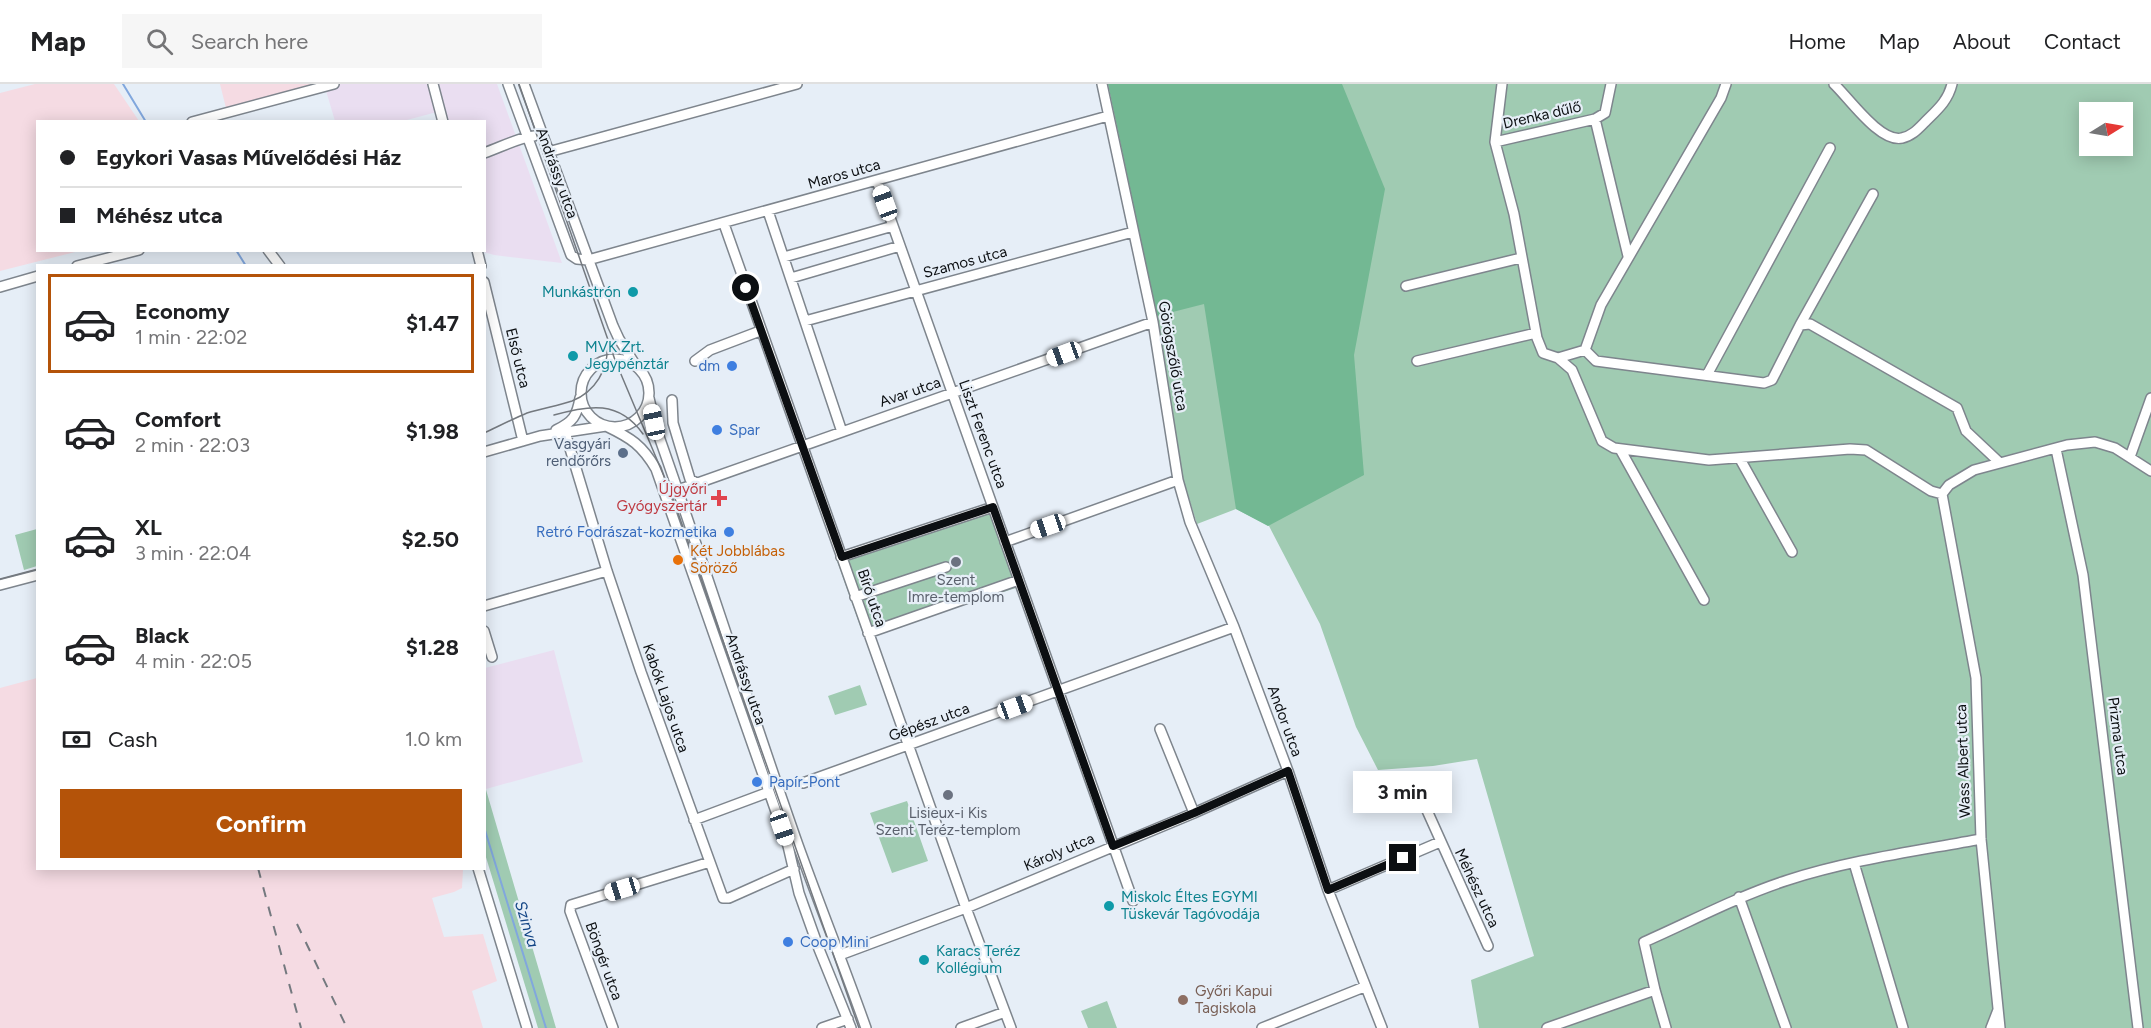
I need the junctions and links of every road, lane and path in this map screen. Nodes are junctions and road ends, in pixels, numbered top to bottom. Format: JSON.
{"nodes":[{"id":1,"x":334,"y":84,"type":"edge"},
{"id":2,"x":433,"y":84,"type":"edge"},
{"id":3,"x":508,"y":84,"type":"edge"},
{"id":4,"x":797,"y":84,"type":"edge"},
{"id":5,"x":1102,"y":84,"type":"edge"},
{"id":6,"x":1502,"y":84,"type":"edge"},
{"id":7,"x":1611,"y":84,"type":"edge"},
{"id":8,"x":1726,"y":84,"type":"edge"},
{"id":9,"x":1834,"y":84,"type":"edge"},
{"id":10,"x":1952,"y":84,"type":"edge"},
{"id":11,"x":527,"y":85,"type":"edge"},
{"id":12,"x":1108,"y":116,"type":"junction"},
{"id":13,"x":220,"y":118,"type":"edge"},
{"id":14,"x":1595,"y":118,"type":"junction"},
{"id":15,"x":442,"y":120,"type":"edge"},
{"id":16,"x":524,"y":138,"type":"junction"},
{"id":17,"x":544,"y":141,"type":"junction"},
{"id":18,"x":1495,"y":142,"type":"junction"},
{"id":19,"x":1830,"y":148,"type":"dead end"},
{"id":20,"x":486,"y":152,"type":"edge"},
{"id":21,"x":548,"y":152,"type":"junction"},
{"id":22,"x":877,"y":181,"type":"junction"},
{"id":23,"x":1873,"y":194,"type":"dead end"},
{"id":24,"x":768,"y":211,"type":"junction"},
{"id":25,"x":724,"y":224,"type":"junction"},
{"id":26,"x":893,"y":226,"type":"junction"},
{"id":27,"x":1133,"y":232,"type":"junction"},
{"id":28,"x":900,"y":246,"type":"junction"},
{"id":29,"x":131,"y":252,"type":"edge"},
{"id":30,"x":1628,"y":256,"type":"junction"},
{"id":31,"x":784,"y":257,"type":"junction"},
{"id":32,"x":1521,"y":258,"type":"junction"},
{"id":33,"x":588,"y":260,"type":"junction"},
{"id":34,"x":85,"y":264,"type":"edge"},
{"id":35,"x":36,"y":277,"type":"edge"},
{"id":36,"x":791,"y":278,"type":"junction"},
{"id":37,"x":0,"y":286,"type":"edge"},
{"id":38,"x":1406,"y":286,"type":"dead end"},
{"id":39,"x":486,"y":290,"type":"edge"},
{"id":40,"x":916,"y":291,"type":"junction"},
{"id":41,"x":805,"y":321,"type":"junction"},
{"id":42,"x":1153,"y":322,"type":"junction"},
{"id":43,"x":1800,"y":325,"type":"junction"},
{"id":44,"x":760,"y":331,"type":"junction"},
{"id":45,"x":1536,"y":333,"type":"junction"},
{"id":46,"x":1585,"y":350,"type":"junction"},
{"id":47,"x":1558,"y":358,"type":"junction"},
{"id":48,"x":695,"y":361,"type":"dead end"},
{"id":49,"x":1417,"y":361,"type":"dead end"},
{"id":50,"x":636,"y":366,"type":"junction"},
{"id":51,"x":1707,"y":375,"type":"junction"},
{"id":52,"x":582,"y":390,"type":"junction"},
{"id":53,"x":952,"y":393,"type":"junction"},
{"id":54,"x":649,"y":398,"type":"junction"},
{"id":55,"x":2151,"y":398,"type":"edge"},
{"id":56,"x":672,"y":400,"type":"dead end"},
{"id":57,"x":606,"y":426,"type":"junction"},
{"id":58,"x":565,"y":432,"type":"junction"},
{"id":59,"x":842,"y":432,"type":"junction"},
{"id":60,"x":540,"y":436,"type":"junction"},
{"id":61,"x":523,"y":441,"type":"junction"},
{"id":62,"x":802,"y":446,"type":"junction"},
{"id":63,"x":1620,"y":449,"type":"junction"},
{"id":64,"x":2056,"y":449,"type":"junction"},
{"id":65,"x":486,"y":451,"type":"edge"},
{"id":66,"x":2130,"y":457,"type":"junction"},
{"id":67,"x":1740,"y":459,"type":"junction"},
{"id":68,"x":1999,"y":462,"type":"junction"},
{"id":69,"x":2151,"y":471,"type":"edge"},
{"id":70,"x":1179,"y":480,"type":"junction"},
{"id":71,"x":696,"y":483,"type":"junction"},
{"id":72,"x":680,"y":489,"type":"junction"},
{"id":73,"x":1942,"y":494,"type":"junction"},
{"id":74,"x":993,"y":507,"type":"junction"},
{"id":75,"x":1005,"y":542,"type":"junction"},
{"id":76,"x":1792,"y":552,"type":"dead end"},
{"id":77,"x":842,"y":557,"type":"junction"},
{"id":78,"x":946,"y":567,"type":"dead end"},
{"id":79,"x":607,"y":571,"type":"junction"},
{"id":80,"x":36,"y":576,"type":"edge"},
{"id":81,"x":1019,"y":580,"type":"junction"},
{"id":82,"x":0,"y":585,"type":"edge"},
{"id":83,"x":855,"y":597,"type":"junction"},
{"id":84,"x":1704,"y":600,"type":"dead end"},
{"id":85,"x":486,"y":605,"type":"edge"},
{"id":86,"x":1234,"y":627,"type":"junction"},
{"id":87,"x":868,"y":633,"type":"junction"},
{"id":88,"x":486,"y":638,"type":"edge"},
{"id":89,"x":492,"y":657,"type":"dead end"},
{"id":90,"x":1058,"y":692,"type":"junction"},
{"id":91,"x":1160,"y":729,"type":"dead end"},
{"id":92,"x":908,"y":745,"type":"junction"},
{"id":93,"x":1288,"y":771,"type":"junction"},
{"id":94,"x":803,"y":783,"type":"dead end"},
{"id":95,"x":769,"y":792,"type":"junction"},
{"id":96,"x":1425,"y":806,"type":"dead end"},
{"id":97,"x":1194,"y":813,"type":"junction"},
{"id":98,"x":694,"y":820,"type":"junction"},
{"id":99,"x":1981,"y":838,"type":"junction"},
{"id":100,"x":1440,"y":842,"type":"junction"},
{"id":101,"x":1113,"y":846,"type":"junction"},
{"id":102,"x":710,"y":862,"type":"junction"},
{"id":103,"x":1854,"y":863,"type":"junction"},
{"id":104,"x":794,"y":868,"type":"junction"},
{"id":105,"x":479,"y":870,"type":"edge"},
{"id":106,"x":1328,"y":890,"type":"junction"},
{"id":107,"x":1739,"y":897,"type":"junction"},
{"id":108,"x":1133,"y":901,"type":"dead end"},
{"id":109,"x":966,"y":908,"type":"junction"},
{"id":110,"x":1488,"y":946,"type":"dead end"},
{"id":111,"x":840,"y":955,"type":"junction"},
{"id":112,"x":1365,"y":987,"type":"junction"},
{"id":113,"x":1655,"y":990,"type":"junction"},
{"id":114,"x":1999,"y":1007,"type":"junction"},
{"id":115,"x":1005,"y":1012,"type":"junction"},
{"id":116,"x":849,"y":1024,"type":"edge"},
{"id":117,"x":527,"y":1028,"type":"edge"},
{"id":118,"x":613,"y":1028,"type":"edge"},
{"id":119,"x":822,"y":1028,"type":"edge"},
{"id":120,"x":866,"y":1028,"type":"edge"},
{"id":121,"x":961,"y":1028,"type":"edge"},
{"id":122,"x":1011,"y":1028,"type":"edge"},
{"id":123,"x":1262,"y":1028,"type":"edge"},
{"id":124,"x":1382,"y":1028,"type":"edge"},
{"id":125,"x":1547,"y":1028,"type":"edge"},
{"id":126,"x":1666,"y":1028,"type":"edge"},
{"id":127,"x":1785,"y":1028,"type":"edge"},
{"id":128,"x":1903,"y":1028,"type":"edge"},
{"id":129,"x":1991,"y":1028,"type":"edge"},
{"id":130,"x":2000,"y":1028,"type":"edge"},
{"id":131,"x":2138,"y":1028,"type":"edge"}],
"edges":[{"from":1,"to":13,"type":"street"},
{"from":2,"to":15,"type":"street"},
{"from":3,"to":16,"type":"street","name":"Andrássy utca"},
{"from":4,"to":21,"type":"street"},
{"from":5,"to":12,"type":"street","name":"Görögszőlő utca"},
{"from":6,"to":18,"type":"street"},
{"from":7,"to":14,"type":"street"},
{"from":8,"to":30,"type":"street"},
{"from":9,"to":10,"type":"street"},
{"from":11,"to":17,"type":"street","name":"Andrássy utca"},
{"from":12,"to":22,"type":"street","name":"Maros utca"},
{"from":12,"to":27,"type":"street","name":"Görögszőlő utca"},
{"from":14,"to":18,"type":"street","name":"Drenka dűlő"},
{"from":14,"to":30,"type":"street"},
{"from":16,"to":17,"type":"street"},
{"from":16,"to":20,"type":"street"},
{"from":16,"to":33,"type":"street","name":"Andrássy utca"},
{"from":17,"to":21,"type":"street","name":"Andrássy utca"},
{"from":18,"to":32,"type":"street"},
{"from":19,"to":51,"type":"street"},
{"from":21,"to":33,"type":"street","name":"Andrássy utca"},
{"from":22,"to":24,"type":"street","name":"Maros utca"},
{"from":22,"to":26,"type":"street","name":"Liszt Ferenc utca"},
{"from":23,"to":43,"type":"street"},
{"from":24,"to":25,"type":"street","name":"Maros utca"},
{"from":24,"to":31,"type":"street"},
{"from":25,"to":33,"type":"street","name":"Maros utca"},
{"from":25,"to":44,"type":"street","name":"Bíró utca"},
{"from":26,"to":28,"type":"street","name":"Liszt Ferenc utca"},
{"from":26,"to":31,"type":"street"},
{"from":27,"to":40,"type":"street","name":"Szamos utca"},
{"from":27,"to":42,"type":"street","name":"Görögszőlő utca"},
{"from":28,"to":36,"type":"street"},
{"from":28,"to":40,"type":"street","name":"Liszt Ferenc utca"},
{"from":29,"to":34,"type":"street"},
{"from":30,"to":46,"type":"street"},
{"from":31,"to":36,"type":"street"},
{"from":32,"to":38,"type":"street"},
{"from":32,"to":45,"type":"street"},
{"from":33,"to":50,"type":"street","name":"Andrássy utca"},
{"from":35,"to":37,"type":"street"},
{"from":36,"to":41,"type":"street"},
{"from":39,"to":61,"type":"street","name":"Első utca"},
{"from":40,"to":41,"type":"street","name":"Szamos utca"},
{"from":40,"to":53,"type":"street","name":"Liszt Ferenc utca"},
{"from":41,"to":59,"type":"street"},
{"from":42,"to":53,"type":"street","name":"Avar utca"},
{"from":42,"to":70,"type":"street","name":"Görögszőlő utca"},
{"from":43,"to":51,"type":"street"},
{"from":43,"to":68,"type":"street"},
{"from":44,"to":48,"type":"street"},
{"from":44,"to":62,"type":"street","name":"Bíró utca"},
{"from":45,"to":47,"type":"street"},
{"from":45,"to":49,"type":"street"},
{"from":46,"to":47,"type":"street"},
{"from":46,"to":51,"type":"street"},
{"from":47,"to":63,"type":"street"},
{"from":50,"to":52,"type":"street"},
{"from":50,"to":54,"type":"street"},
{"from":52,"to":57,"type":"street"},
{"from":52,"to":60,"type":"street"},
{"from":53,"to":59,"type":"street","name":"Avar utca"},
{"from":53,"to":74,"type":"street","name":"Liszt Ferenc utca"},
{"from":54,"to":57,"type":"street"},
{"from":54,"to":72,"type":"street","name":"Andrássy utca"},
{"from":55,"to":66,"type":"street"},
{"from":56,"to":71,"type":"street"},
{"from":57,"to":58,"type":"street"},
{"from":57,"to":95,"type":"street","name":"Andrássy utca"},
{"from":58,"to":60,"type":"street"},
{"from":58,"to":79,"type":"street","name":"Kabók Lajos utca"},
{"from":59,"to":62,"type":"street","name":"Avar utca"},
{"from":60,"to":61,"type":"street"},
{"from":61,"to":65,"type":"street"},
{"from":62,"to":71,"type":"street","name":"Avar utca"},
{"from":62,"to":77,"type":"street","name":"Bíró utca"},
{"from":63,"to":67,"type":"street"},
{"from":63,"to":84,"type":"street"},
{"from":64,"to":66,"type":"street"},
{"from":64,"to":68,"type":"street"},
{"from":64,"to":131,"type":"street","name":"Prizma utca"},
{"from":66,"to":69,"type":"street"},
{"from":67,"to":73,"type":"street"},
{"from":67,"to":76,"type":"street"},
{"from":68,"to":73,"type":"street"},
{"from":70,"to":75,"type":"street"},
{"from":70,"to":86,"type":"street","name":"Görögszőlő utca"},
{"from":71,"to":72,"type":"street","name":"Avar utca"},
{"from":72,"to":111,"type":"street","name":"Andrássy utca"},
{"from":73,"to":99,"type":"street","name":"Wass Albert utca"},
{"from":74,"to":75,"type":"street","name":"Liszt Ferenc utca"},
{"from":74,"to":77,"type":"street"},
{"from":75,"to":81,"type":"street","name":"Liszt Ferenc utca"},
{"from":77,"to":83,"type":"street","name":"Bíró utca"},
{"from":78,"to":83,"type":"street"},
{"from":79,"to":85,"type":"street"},
{"from":79,"to":98,"type":"street","name":"Kabók Lajos utca"},
{"from":80,"to":82,"type":"street"},
{"from":81,"to":87,"type":"street"},
{"from":81,"to":90,"type":"street","name":"Liszt Ferenc utca"},
{"from":83,"to":87,"type":"street","name":"Bíró utca"},
{"from":86,"to":90,"type":"street","name":"Gépész utca"},
{"from":86,"to":93,"type":"street","name":"Andor utca"},
{"from":87,"to":92,"type":"street","name":"Bíró utca"},
{"from":88,"to":89,"type":"street"},
{"from":90,"to":92,"type":"street","name":"Gépész utca"},
{"from":90,"to":101,"type":"street","name":"Liszt Ferenc utca"},
{"from":91,"to":97,"type":"street"},
{"from":92,"to":94,"type":"street","name":"Gépész utca"},
{"from":92,"to":109,"type":"street","name":"Bíró utca"},
{"from":93,"to":97,"type":"street","name":"Károly utca"},
{"from":93,"to":106,"type":"street","name":"Andor utca"},
{"from":95,"to":98,"type":"street"},
{"from":95,"to":104,"type":"street","name":"Andrássy utca"},
{"from":96,"to":100,"type":"street","name":"Méhész utca"},
{"from":97,"to":101,"type":"street","name":"Károly utca"},
{"from":98,"to":102,"type":"street","name":"Kabók Lajos utca"},
{"from":99,"to":103,"type":"street"},
{"from":99,"to":114,"type":"street","name":"Wass Albert utca"},
{"from":100,"to":106,"type":"street","name":"Méhész utca"},
{"from":100,"to":110,"type":"street","name":"Méhész utca"},
{"from":101,"to":108,"type":"street","name":"Liszt Ferenc utca"},
{"from":101,"to":109,"type":"street","name":"Károly utca"},
{"from":102,"to":104,"type":"street","name":"Kabók Lajos utca"},
{"from":102,"to":118,"type":"street","name":"Böngér utca"},
{"from":103,"to":107,"type":"street"},
{"from":103,"to":128,"type":"street"},
{"from":104,"to":116,"type":"street","name":"Andrássy utca"},
{"from":105,"to":117,"type":"street"},
{"from":106,"to":112,"type":"street","name":"Andor utca"},
{"from":107,"to":113,"type":"street"},
{"from":107,"to":127,"type":"street"},
{"from":109,"to":111,"type":"street","name":"Károly utca"},
{"from":109,"to":115,"type":"street","name":"Bíró utca"},
{"from":111,"to":120,"type":"street","name":"Andrássy utca"},
{"from":112,"to":123,"type":"street"},
{"from":112,"to":124,"type":"street","name":"Andor utca"},
{"from":113,"to":125,"type":"street"},
{"from":113,"to":126,"type":"street"},
{"from":114,"to":129,"type":"street"},
{"from":114,"to":130,"type":"street","name":"Wass Albert utca"},
{"from":115,"to":121,"type":"street"},
{"from":115,"to":122,"type":"street","name":"Bíró utca"},
{"from":116,"to":119,"type":"street"}]}
